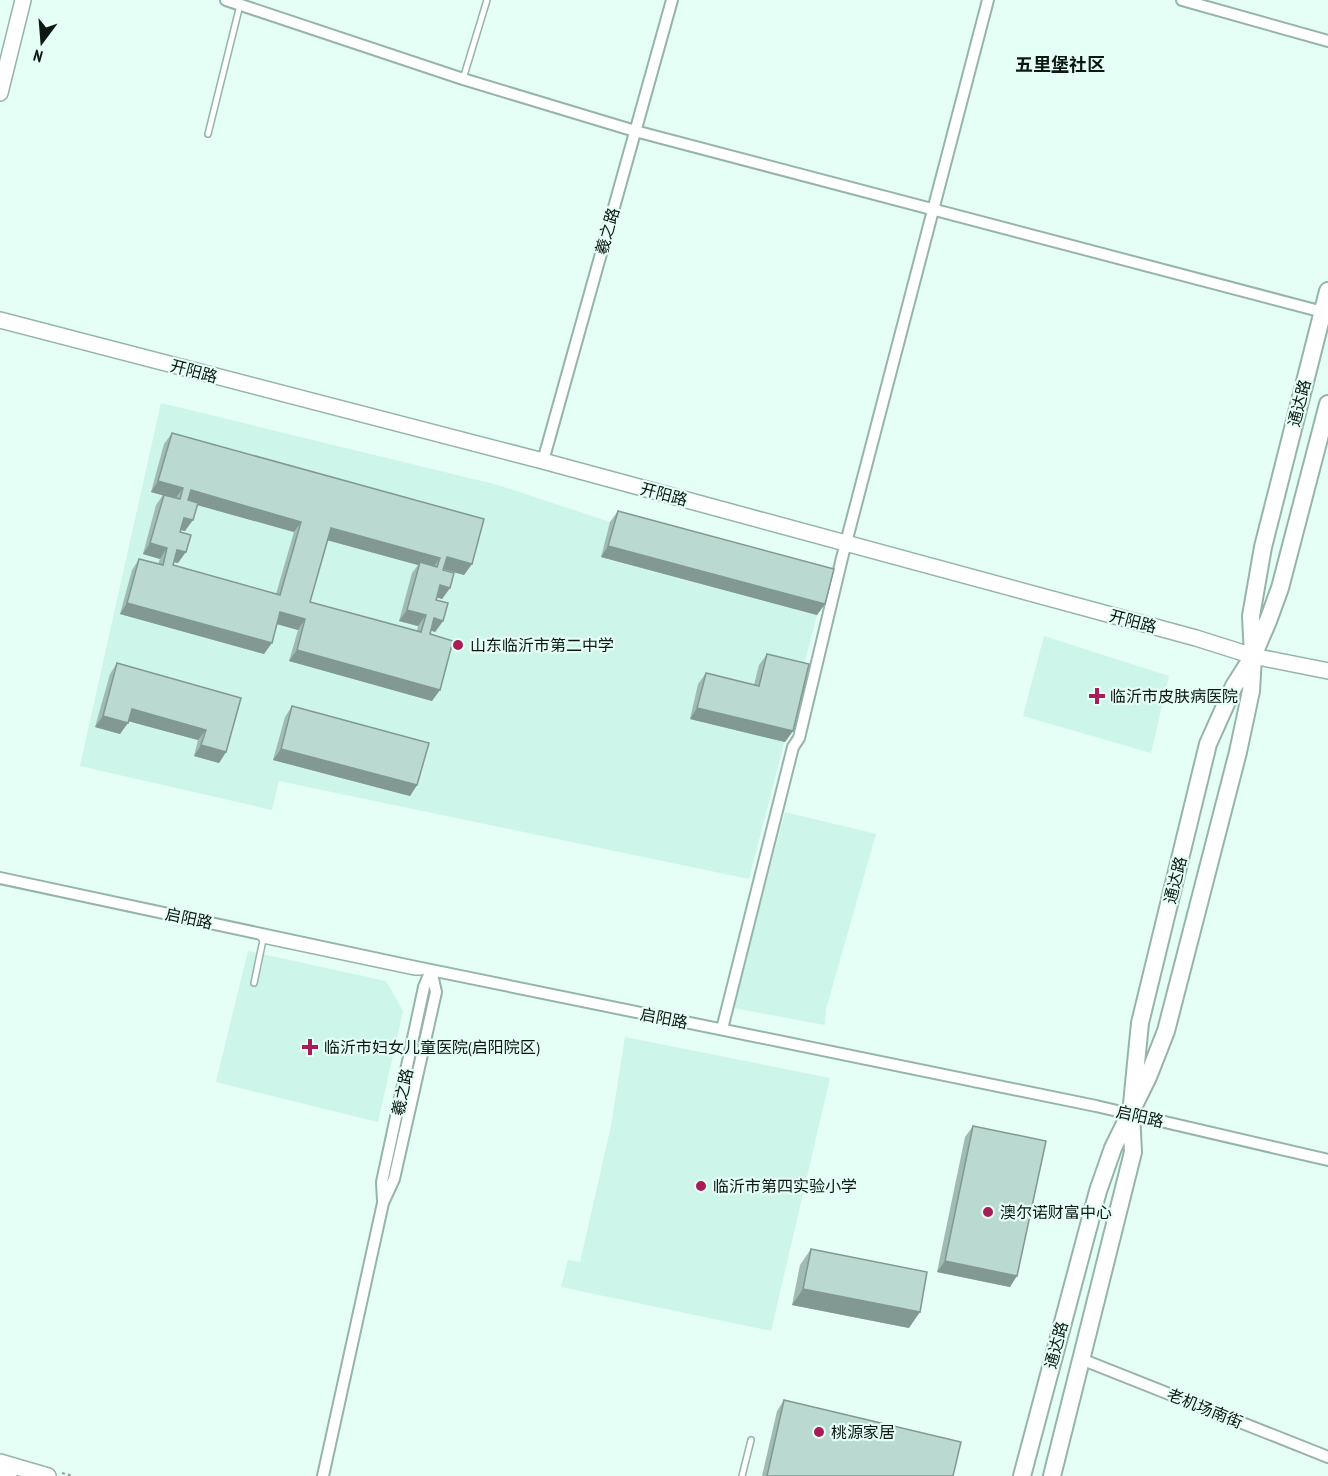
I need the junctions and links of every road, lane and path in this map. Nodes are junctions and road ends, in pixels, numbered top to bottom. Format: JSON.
{"nodes":[{"id":1,"x":23,"y":0,"type":"edge"},
{"id":2,"x":226,"y":0,"type":"edge"},
{"id":3,"x":487,"y":0,"type":"edge"},
{"id":4,"x":672,"y":0,"type":"edge"},
{"id":5,"x":988,"y":0,"type":"edge"},
{"id":6,"x":1182,"y":0,"type":"edge"},
{"id":7,"x":240,"y":5,"type":"junction"},
{"id":8,"x":1328,"y":41,"type":"edge"},
{"id":9,"x":463,"y":79,"type":"junction"},
{"id":10,"x":0,"y":93,"type":"edge"},
{"id":11,"x":635,"y":131,"type":"junction"},
{"id":12,"x":208,"y":134,"type":"dead end"},
{"id":13,"x":933,"y":209,"type":"junction"},
{"id":14,"x":1328,"y":291,"type":"edge"},
{"id":15,"x":1323,"y":312,"type":"junction"},
{"id":16,"x":0,"y":320,"type":"edge"},
{"id":17,"x":1328,"y":404,"type":"edge"},
{"id":18,"x":543,"y":461,"type":"junction"},
{"id":19,"x":846,"y":543,"type":"junction"},
{"id":20,"x":1253,"y":656,"type":"junction"},
{"id":21,"x":1328,"y":671,"type":"edge"},
{"id":22,"x":0,"y":878,"type":"edge"},
{"id":23,"x":258,"y":936,"type":"junction"},
{"id":24,"x":431,"y":970,"type":"junction"},
{"id":25,"x":254,"y":982,"type":"dead end"},
{"id":26,"x":722,"y":1029,"type":"junction"},
{"id":27,"x":1131,"y":1114,"type":"junction"},
{"id":28,"x":1328,"y":1160,"type":"edge"},
{"id":29,"x":1081,"y":1359,"type":"junction"},
{"id":30,"x":751,"y":1440,"type":"dead end"},
{"id":31,"x":0,"y":1456,"type":"edge"},
{"id":32,"x":1328,"y":1457,"type":"edge"},
{"id":33,"x":0,"y":1462,"type":"edge"},
{"id":34,"x":27,"y":1470,"type":"junction"},
{"id":35,"x":0,"y":1473,"type":"edge"},
{"id":36,"x":9,"y":1476,"type":"edge"},
{"id":37,"x":48,"y":1476,"type":"edge"},
{"id":38,"x":323,"y":1476,"type":"edge"},
{"id":39,"x":742,"y":1476,"type":"edge"},
{"id":40,"x":1022,"y":1476,"type":"edge"},
{"id":41,"x":1052,"y":1476,"type":"edge"}],
"edges":[{"from":1,"to":10,"type":"street"},
{"from":2,"to":7,"type":"street"},
{"from":3,"to":9,"type":"lane"},
{"from":4,"to":11,"type":"street","name":"羲之路"},
{"from":5,"to":13,"type":"street"},
{"from":6,"to":8,"type":"street"},
{"from":7,"to":9,"type":"street"},
{"from":7,"to":12,"type":"lane"},
{"from":9,"to":11,"type":"street"},
{"from":11,"to":13,"type":"street"},
{"from":11,"to":18,"type":"street","name":"羲之路"},
{"from":13,"to":15,"type":"street"},
{"from":13,"to":19,"type":"street"},
{"from":14,"to":15,"type":"main road","name":"通达路"},
{"from":15,"to":20,"type":"main road","name":"通达路"},
{"from":16,"to":18,"type":"street","name":"开阳路"},
{"from":17,"to":20,"type":"main road","name":"通达路"},
{"from":18,"to":19,"type":"street","name":"开阳路"},
{"from":19,"to":20,"type":"street","name":"开阳路"},
{"from":19,"to":26,"type":"street"},
{"from":20,"to":21,"type":"street","name":"开阳路"},
{"from":20,"to":27,"type":"main road","name":"通达路"},
{"from":20,"to":27,"type":"main road","name":"通达路"},
{"from":22,"to":23,"type":"street","name":"启阳路"},
{"from":23,"to":24,"type":"street","name":"启阳路"},
{"from":23,"to":25,"type":"lane"},
{"from":24,"to":26,"type":"street","name":"启阳路"},
{"from":24,"to":38,"type":"street","name":"羲之路"},
{"from":26,"to":27,"type":"street","name":"启阳路"},
{"from":27,"to":28,"type":"street","name":"启阳路"},
{"from":27,"to":29,"type":"main road","name":"通达路"},
{"from":27,"to":40,"type":"main road","name":"通达路"},
{"from":29,"to":32,"type":"street","name":"老机场南街"},
{"from":29,"to":41,"type":"main road","name":"通达路"},
{"from":30,"to":39,"type":"lane"},
{"from":31,"to":34,"type":"street"},
{"from":33,"to":34,"type":"street"},
{"from":34,"to":37,"type":"street"},
{"from":35,"to":36,"type":"street"}]}
